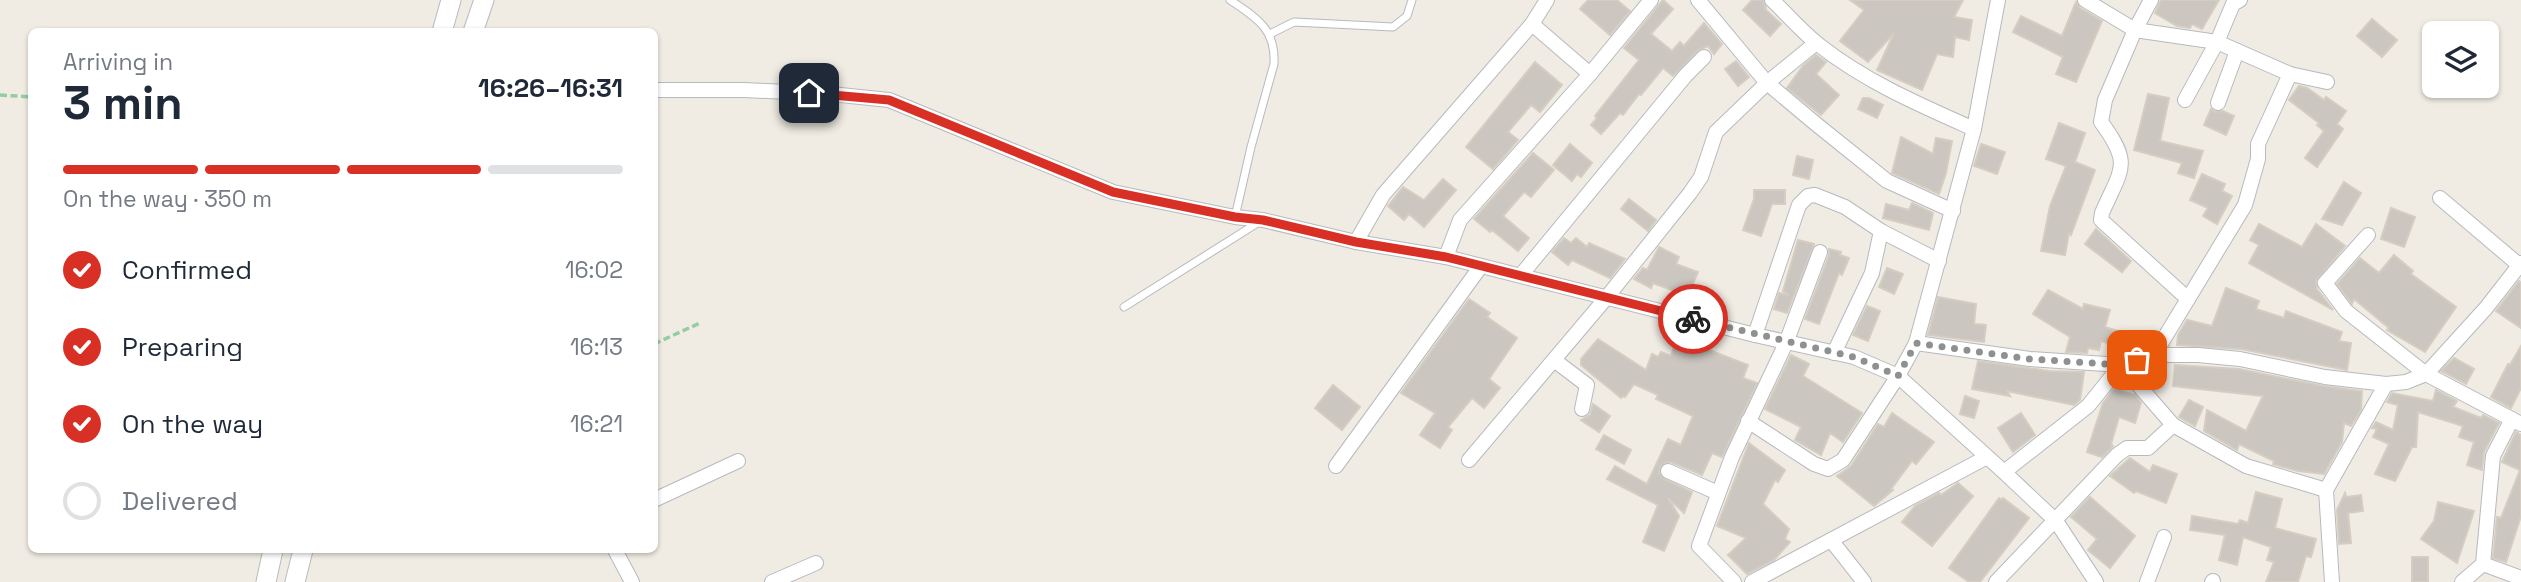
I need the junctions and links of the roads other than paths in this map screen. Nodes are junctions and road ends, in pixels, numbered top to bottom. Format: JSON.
{"nodes":[{"id":1,"x":452,"y":0,"type":"edge"},
{"id":2,"x":484,"y":0,"type":"edge"},
{"id":3,"x":1230,"y":0,"type":"edge"},
{"id":4,"x":1412,"y":0,"type":"edge"},
{"id":5,"x":1547,"y":0,"type":"edge"},
{"id":6,"x":1651,"y":0,"type":"edge"},
{"id":7,"x":1698,"y":0,"type":"edge"},
{"id":8,"x":1772,"y":0,"type":"edge"},
{"id":9,"x":1998,"y":0,"type":"edge"},
{"id":10,"x":2085,"y":0,"type":"edge"},
{"id":11,"x":2151,"y":0,"type":"edge"},
{"id":12,"x":2240,"y":0,"type":"edge"},
{"id":13,"x":1532,"y":24,"type":"junction"},
{"id":14,"x":443,"y":28,"type":"edge"},
{"id":15,"x":475,"y":28,"type":"edge"},
{"id":16,"x":2135,"y":30,"type":"junction"},
{"id":17,"x":1270,"y":34,"type":"junction"},
{"id":18,"x":2217,"y":42,"type":"junction"},
{"id":19,"x":1816,"y":43,"type":"junction"},
{"id":20,"x":2237,"y":51,"type":"junction"},
{"id":21,"x":1704,"y":57,"type":"dead end"},
{"id":22,"x":1590,"y":74,"type":"junction"},
{"id":23,"x":2290,"y":74,"type":"junction"},
{"id":24,"x":2327,"y":82,"type":"dead end"},
{"id":25,"x":1767,"y":83,"type":"junction"},
{"id":26,"x":658,"y":90,"type":"edge"},
{"id":27,"x":2185,"y":100,"type":"dead end"},
{"id":28,"x":2218,"y":103,"type":"dead end"},
{"id":29,"x":1974,"y":129,"type":"junction"},
{"id":30,"x":2440,"y":198,"type":"dead end"},
{"id":31,"x":1953,"y":211,"type":"junction"},
{"id":32,"x":1235,"y":217,"type":"junction"},
{"id":33,"x":1263,"y":220,"type":"junction"},
{"id":34,"x":1881,"y":231,"type":"junction"},
{"id":35,"x":2368,"y":235,"type":"dead end"},
{"id":36,"x":1356,"y":242,"type":"junction"},
{"id":37,"x":1820,"y":252,"type":"dead end"},
{"id":38,"x":1446,"y":257,"type":"junction"},
{"id":39,"x":1939,"y":261,"type":"junction"},
{"id":40,"x":2520,"y":264,"type":"edge"},
{"id":41,"x":1480,"y":266,"type":"junction"},
{"id":42,"x":1521,"y":275,"type":"junction"},
{"id":43,"x":1607,"y":297,"type":"junction"},
{"id":44,"x":2188,"y":299,"type":"junction"},
{"id":45,"x":1124,"y":307,"type":"dead end"},
{"id":46,"x":1755,"y":335,"type":"junction"},
{"id":47,"x":1786,"y":343,"type":"junction"},
{"id":48,"x":1916,"y":343,"type":"junction"},
{"id":49,"x":1834,"y":353,"type":"junction"},
{"id":50,"x":2154,"y":355,"type":"junction"},
{"id":51,"x":1554,"y":360,"type":"junction"},
{"id":52,"x":2121,"y":365,"type":"junction"},
{"id":53,"x":2426,"y":374,"type":"junction"},
{"id":54,"x":1898,"y":376,"type":"junction"},
{"id":55,"x":2386,"y":384,"type":"junction"},
{"id":56,"x":1582,"y":409,"type":"dead end"},
{"id":57,"x":1748,"y":421,"type":"junction"},
{"id":58,"x":2516,"y":422,"type":"edge"},
{"id":59,"x":2173,"y":425,"type":"junction"},
{"id":60,"x":1987,"y":457,"type":"junction"},
{"id":61,"x":1469,"y":460,"type":"dead end"},
{"id":62,"x":738,"y":461,"type":"dead end"},
{"id":63,"x":1336,"y":466,"type":"dead end"},
{"id":64,"x":1668,"y":471,"type":"dead end"},
{"id":65,"x":2004,"y":472,"type":"junction"},
{"id":66,"x":2326,"y":490,"type":"junction"},
{"id":67,"x":1718,"y":493,"type":"junction"},
{"id":68,"x":658,"y":498,"type":"edge"},
{"id":69,"x":2056,"y":521,"type":"junction"},
{"id":70,"x":2164,"y":537,"type":"dead end"},
{"id":71,"x":1831,"y":540,"type":"junction"},
{"id":72,"x":272,"y":553,"type":"edge"},
{"id":73,"x":302,"y":553,"type":"edge"},
{"id":74,"x":617,"y":553,"type":"edge"},
{"id":75,"x":816,"y":563,"type":"dead end"},
{"id":76,"x":2483,"y":564,"type":"junction"},
{"id":77,"x":2521,"y":578,"type":"edge"},
{"id":78,"x":266,"y":582,"type":"edge"},
{"id":79,"x":295,"y":582,"type":"edge"},
{"id":80,"x":632,"y":582,"type":"edge"},
{"id":81,"x":772,"y":582,"type":"edge"},
{"id":82,"x":1734,"y":582,"type":"edge"},
{"id":83,"x":1752,"y":582,"type":"edge"},
{"id":84,"x":1864,"y":582,"type":"edge"},
{"id":85,"x":1996,"y":582,"type":"edge"},
{"id":86,"x":2096,"y":582,"type":"edge"},
{"id":87,"x":2147,"y":582,"type":"edge"},
{"id":88,"x":2332,"y":582,"type":"edge"},
{"id":89,"x":2462,"y":582,"type":"edge"}],
"edges":[{"from":1,"to":14,"type":"main road"},
{"from":2,"to":15,"type":"main road"},
{"from":3,"to":17,"type":"lane"},
{"from":4,"to":17,"type":"lane"},
{"from":5,"to":13,"type":"street"},
{"from":6,"to":22,"type":"street"},
{"from":7,"to":25,"type":"street"},
{"from":8,"to":19,"type":"street"},
{"from":9,"to":29,"type":"street"},
{"from":10,"to":16,"type":"street"},
{"from":11,"to":16,"type":"street"},
{"from":12,"to":18,"type":"street"},
{"from":13,"to":22,"type":"street"},
{"from":13,"to":36,"type":"street"},
{"from":16,"to":18,"type":"street"},
{"from":16,"to":44,"type":"street"},
{"from":17,"to":32,"type":"lane"},
{"from":18,"to":20,"type":"street"},
{"from":18,"to":27,"type":"street"},
{"from":19,"to":25,"type":"street"},
{"from":19,"to":29,"type":"street"},
{"from":20,"to":23,"type":"street"},
{"from":20,"to":28,"type":"street"},
{"from":21,"to":42,"type":"street"},
{"from":22,"to":38,"type":"street"},
{"from":23,"to":24,"type":"street"},
{"from":23,"to":44,"type":"street"},
{"from":25,"to":31,"type":"street"},
{"from":25,"to":43,"type":"street"},
{"from":26,"to":32,"type":"street"},
{"from":29,"to":31,"type":"street"},
{"from":30,"to":40,"type":"street"},
{"from":31,"to":39,"type":"street"},
{"from":32,"to":33,"type":"street"},
{"from":33,"to":36,"type":"street"},
{"from":33,"to":45,"type":"lane"},
{"from":34,"to":39,"type":"street"},
{"from":34,"to":46,"type":"street"},
{"from":34,"to":49,"type":"street"},
{"from":35,"to":53,"type":"street"},
{"from":36,"to":38,"type":"street"},
{"from":37,"to":47,"type":"street"},
{"from":38,"to":41,"type":"street"},
{"from":39,"to":48,"type":"street"},
{"from":40,"to":53,"type":"street"},
{"from":41,"to":42,"type":"street"},
{"from":41,"to":63,"type":"street"},
{"from":42,"to":43,"type":"street"},
{"from":43,"to":46,"type":"street"},
{"from":43,"to":51,"type":"street"},
{"from":44,"to":50,"type":"street"},
{"from":46,"to":47,"type":"street"},
{"from":47,"to":49,"type":"street"},
{"from":47,"to":57,"type":"street"},
{"from":48,"to":52,"type":"street"},
{"from":48,"to":54,"type":"street"},
{"from":49,"to":54,"type":"street"},
{"from":50,"to":52,"type":"street"},
{"from":50,"to":55,"type":"street"},
{"from":51,"to":56,"type":"street"},
{"from":51,"to":61,"type":"street"},
{"from":52,"to":59,"type":"street"},
{"from":52,"to":65,"type":"street"},
{"from":53,"to":55,"type":"street"},
{"from":53,"to":58,"type":"street"},
{"from":54,"to":57,"type":"street"},
{"from":54,"to":60,"type":"street"},
{"from":55,"to":66,"type":"street"},
{"from":57,"to":67,"type":"street"},
{"from":58,"to":76,"type":"street"},
{"from":59,"to":66,"type":"street"},
{"from":59,"to":69,"type":"street"},
{"from":60,"to":65,"type":"street"},
{"from":60,"to":71,"type":"street"},
{"from":62,"to":68,"type":"street"},
{"from":64,"to":67,"type":"street"},
{"from":65,"to":69,"type":"street"},
{"from":66,"to":88,"type":"street"},
{"from":67,"to":82,"type":"street"},
{"from":69,"to":85,"type":"street"},
{"from":69,"to":86,"type":"street"},
{"from":70,"to":87,"type":"street"},
{"from":71,"to":83,"type":"street"},
{"from":71,"to":84,"type":"street"},
{"from":72,"to":78,"type":"main road"},
{"from":73,"to":79,"type":"main road"},
{"from":74,"to":80,"type":"street"},
{"from":75,"to":81,"type":"street"},
{"from":76,"to":77,"type":"street"},
{"from":76,"to":89,"type":"street"}]}
